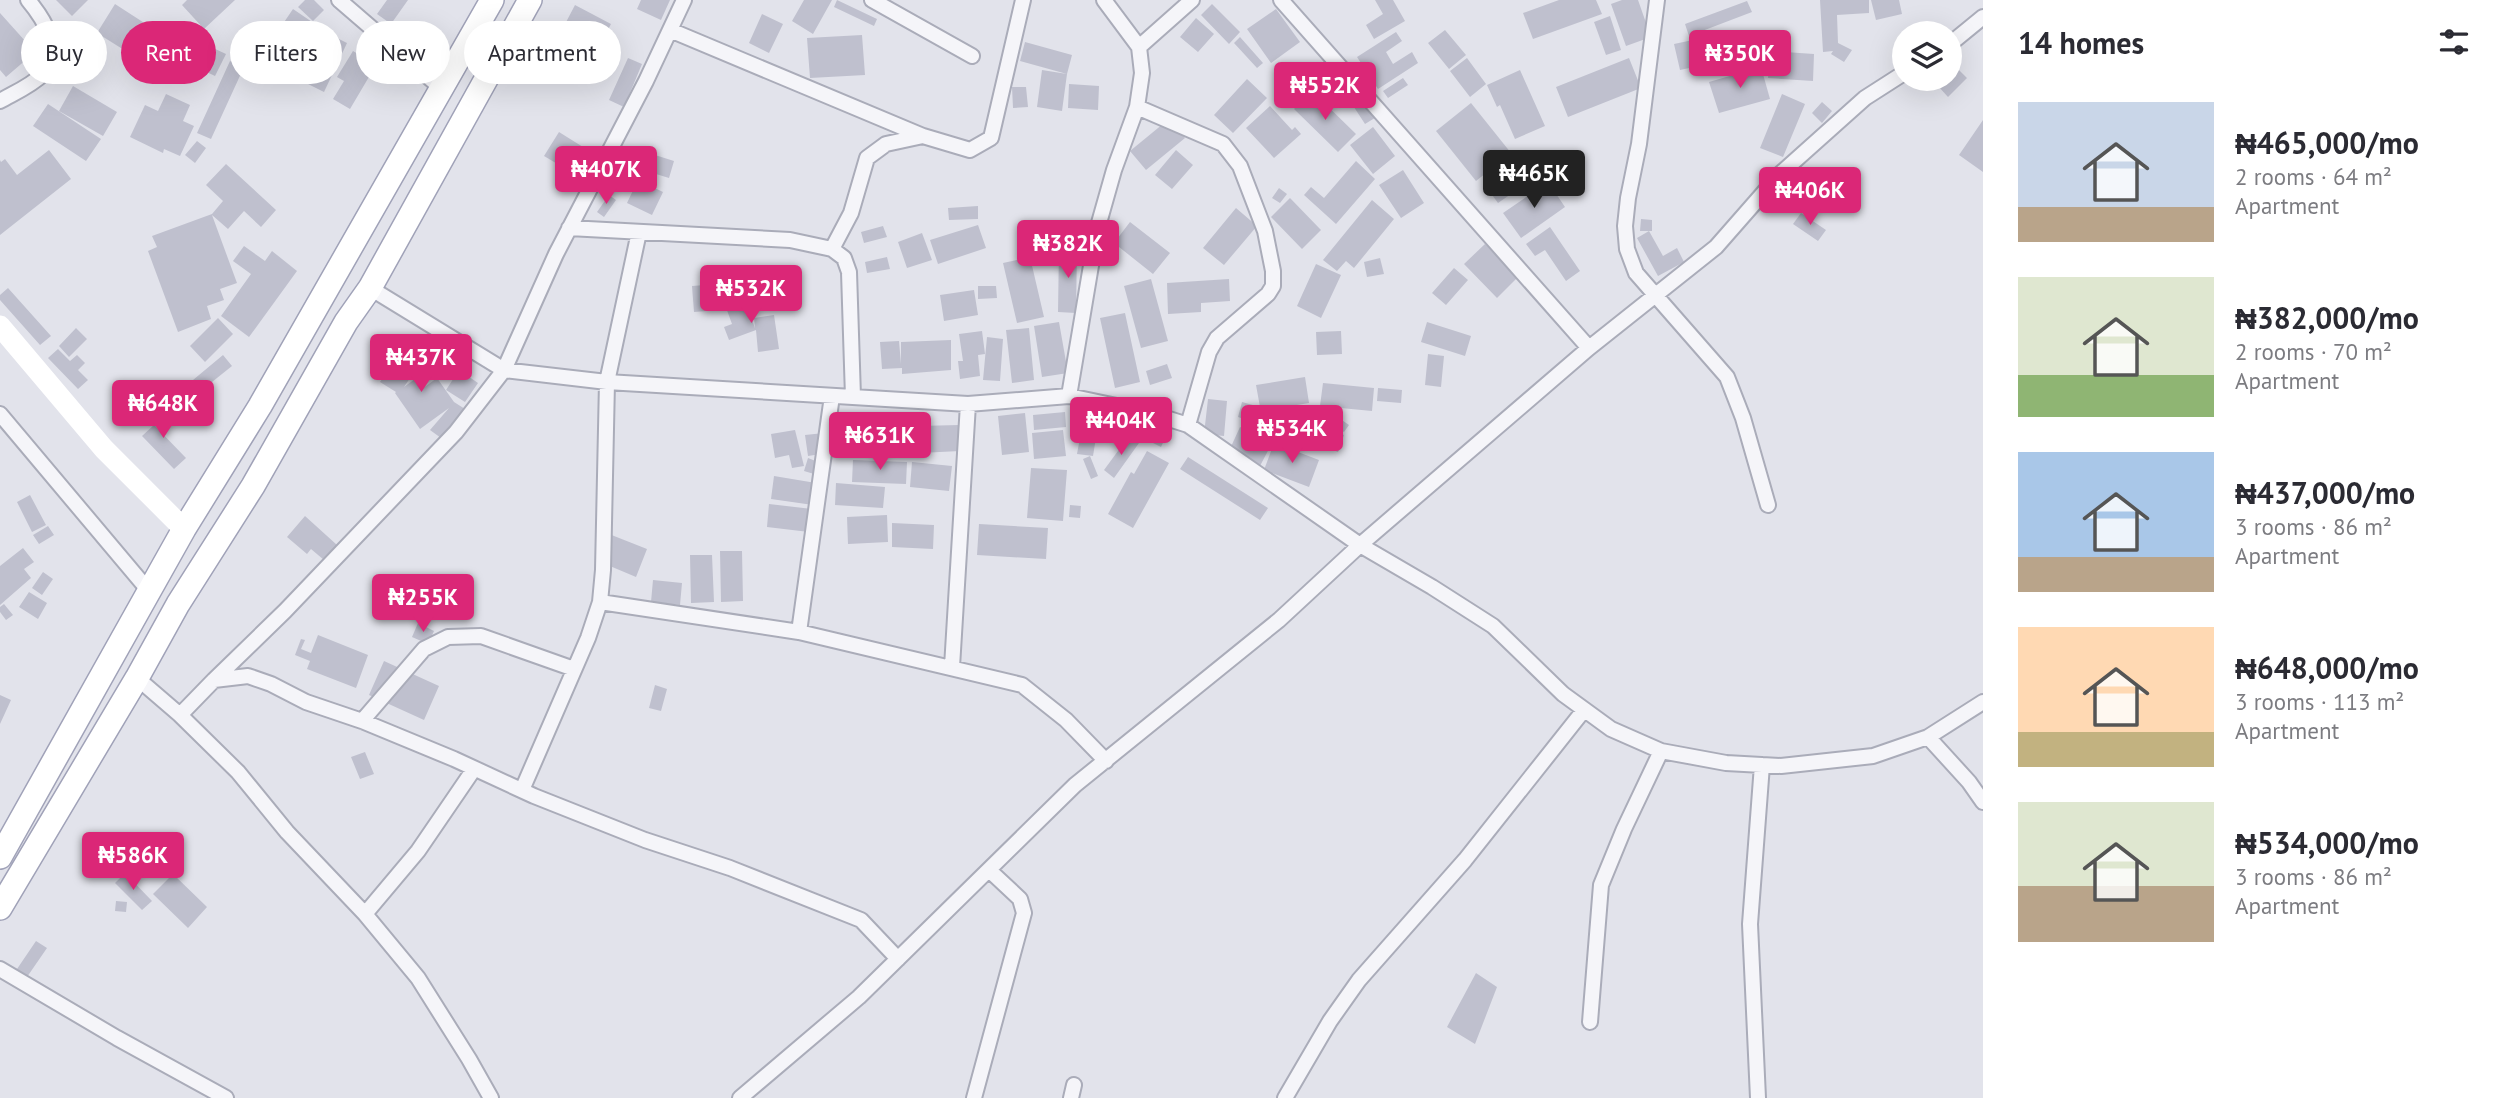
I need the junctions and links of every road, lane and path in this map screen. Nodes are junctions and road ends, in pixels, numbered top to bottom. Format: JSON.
{"nodes":[{"id":1,"x":27,"y":0,"type":"edge"},
{"id":2,"x":339,"y":0,"type":"edge"},
{"id":3,"x":492,"y":0,"type":"edge"},
{"id":4,"x":530,"y":0,"type":"edge"},
{"id":5,"x":684,"y":0,"type":"edge"},
{"id":6,"x":872,"y":0,"type":"edge"},
{"id":7,"x":1023,"y":0,"type":"edge"},
{"id":8,"x":1104,"y":0,"type":"edge"},
{"id":9,"x":1192,"y":0,"type":"edge"},
{"id":10,"x":1280,"y":0,"type":"edge"},
{"id":11,"x":1657,"y":0,"type":"edge"},
{"id":12,"x":1983,"y":17,"type":"edge"},
{"id":13,"x":670,"y":30,"type":"junction"},
{"id":14,"x":1962,"y":34,"type":"edge"},
{"id":15,"x":1139,"y":47,"type":"junction"},
{"id":16,"x":972,"y":56,"type":"dead end"},
{"id":17,"x":1892,"y":81,"type":"edge"},
{"id":18,"x":441,"y":88,"type":"junction"},
{"id":19,"x":0,"y":101,"type":"edge"},
{"id":20,"x":1138,"y":107,"type":"junction"},
{"id":21,"x":923,"y":136,"type":"junction"},
{"id":22,"x":569,"y":228,"type":"junction"},
{"id":23,"x":639,"y":232,"type":"junction"},
{"id":24,"x":832,"y":248,"type":"junction"},
{"id":25,"x":370,"y":288,"type":"junction"},
{"id":26,"x":1656,"y":295,"type":"junction"},
{"id":27,"x":319,"y":302,"type":"junction"},
{"id":28,"x":346,"y":322,"type":"junction"},
{"id":29,"x":0,"y":326,"type":"edge"},
{"id":30,"x":1589,"y":348,"type":"junction"},
{"id":31,"x":504,"y":370,"type":"junction"},
{"id":32,"x":607,"y":382,"type":"junction"},
{"id":33,"x":832,"y":396,"type":"junction"},
{"id":34,"x":1069,"y":396,"type":"junction"},
{"id":35,"x":853,"y":397,"type":"junction"},
{"id":36,"x":968,"y":404,"type":"junction"},
{"id":37,"x":0,"y":414,"type":"edge"},
{"id":38,"x":1188,"y":425,"type":"junction"},
{"id":39,"x":1768,"y":505,"type":"dead end"},
{"id":40,"x":184,"y":529,"type":"junction"},
{"id":41,"x":1360,"y":545,"type":"junction"},
{"id":42,"x":149,"y":591,"type":"junction"},
{"id":43,"x":600,"y":602,"type":"junction"},
{"id":44,"x":799,"y":632,"type":"junction"},
{"id":45,"x":952,"y":667,"type":"junction"},
{"id":46,"x":574,"y":669,"type":"junction"},
{"id":47,"x":100,"y":678,"type":"junction"},
{"id":48,"x":214,"y":680,"type":"junction"},
{"id":49,"x":132,"y":687,"type":"junction"},
{"id":50,"x":1983,"y":702,"type":"edge"},
{"id":51,"x":1584,"y":710,"type":"junction"},
{"id":52,"x":180,"y":715,"type":"junction"},
{"id":53,"x":362,"y":721,"type":"junction"},
{"id":54,"x":1928,"y":737,"type":"junction"},
{"id":55,"x":1661,"y":751,"type":"junction"},
{"id":56,"x":1106,"y":761,"type":"junction"},
{"id":57,"x":1762,"y":765,"type":"junction"},
{"id":58,"x":474,"y":769,"type":"junction"},
{"id":59,"x":522,"y":790,"type":"junction"},
{"id":60,"x":1983,"y":802,"type":"edge"},
{"id":61,"x":0,"y":856,"type":"edge"},
{"id":62,"x":989,"y":870,"type":"junction"},
{"id":63,"x":0,"y":908,"type":"edge"},
{"id":64,"x":365,"y":914,"type":"junction"},
{"id":65,"x":898,"y":959,"type":"junction"},
{"id":66,"x":0,"y":969,"type":"edge"},
{"id":67,"x":1590,"y":1022,"type":"dead end"},
{"id":68,"x":226,"y":1098,"type":"edge"},
{"id":69,"x":491,"y":1098,"type":"edge"},
{"id":70,"x":740,"y":1098,"type":"edge"},
{"id":71,"x":974,"y":1098,"type":"edge"},
{"id":72,"x":1285,"y":1098,"type":"edge"},
{"id":73,"x":1758,"y":1098,"type":"edge"}],
"edges":[{"from":1,"to":19,"type":"street"},
{"from":2,"to":18,"type":"street"},
{"from":3,"to":18,"type":"main road"},
{"from":4,"to":25,"type":"main road"},
{"from":5,"to":13,"type":"street"},
{"from":6,"to":16,"type":"street"},
{"from":7,"to":21,"type":"street"},
{"from":8,"to":15,"type":"street"},
{"from":9,"to":15,"type":"street"},
{"from":10,"to":30,"type":"street"},
{"from":11,"to":26,"type":"street"},
{"from":12,"to":14,"type":"street"},
{"from":13,"to":21,"type":"street"},
{"from":13,"to":22,"type":"street"},
{"from":15,"to":20,"type":"street"},
{"from":17,"to":26,"type":"street"},
{"from":18,"to":27,"type":"main road"},
{"from":20,"to":34,"type":"street"},
{"from":20,"to":38,"type":"street"},
{"from":21,"to":24,"type":"street"},
{"from":22,"to":23,"type":"street"},
{"from":22,"to":31,"type":"street"},
{"from":23,"to":24,"type":"street"},
{"from":23,"to":32,"type":"street"},
{"from":24,"to":35,"type":"street"},
{"from":25,"to":28,"type":"main road"},
{"from":25,"to":31,"type":"street"},
{"from":26,"to":30,"type":"street"},
{"from":26,"to":39,"type":"street"},
{"from":27,"to":28,"type":"main road"},
{"from":27,"to":40,"type":"main road"},
{"from":28,"to":49,"type":"main road"},
{"from":29,"to":40,"type":"street"},
{"from":30,"to":41,"type":"street"},
{"from":31,"to":32,"type":"street"},
{"from":31,"to":48,"type":"street"},
{"from":32,"to":33,"type":"street"},
{"from":32,"to":43,"type":"street"},
{"from":33,"to":35,"type":"street"},
{"from":33,"to":44,"type":"street"},
{"from":34,"to":36,"type":"street"},
{"from":34,"to":38,"type":"street"},
{"from":35,"to":36,"type":"street"},
{"from":36,"to":45,"type":"street"},
{"from":37,"to":42,"type":"street"},
{"from":38,"to":41,"type":"street"},
{"from":40,"to":42,"type":"main road"},
{"from":41,"to":51,"type":"street"},
{"from":41,"to":56,"type":"street"},
{"from":42,"to":47,"type":"main road"},
{"from":43,"to":44,"type":"street"},
{"from":43,"to":46,"type":"street"},
{"from":44,"to":45,"type":"street"},
{"from":45,"to":56,"type":"street"},
{"from":46,"to":53,"type":"street"},
{"from":46,"to":59,"type":"street"},
{"from":47,"to":49,"type":"main road"},
{"from":47,"to":61,"type":"main road"},
{"from":48,"to":52,"type":"street"},
{"from":48,"to":53,"type":"street"},
{"from":49,"to":52,"type":"street"},
{"from":49,"to":63,"type":"main road"},
{"from":50,"to":54,"type":"street"},
{"from":51,"to":55,"type":"street"},
{"from":51,"to":72,"type":"street"},
{"from":52,"to":64,"type":"street"},
{"from":53,"to":58,"type":"street"},
{"from":54,"to":57,"type":"street"},
{"from":54,"to":60,"type":"street"},
{"from":55,"to":57,"type":"street"},
{"from":55,"to":67,"type":"street"},
{"from":56,"to":62,"type":"street"},
{"from":57,"to":73,"type":"street"},
{"from":58,"to":59,"type":"street"},
{"from":58,"to":64,"type":"street"},
{"from":59,"to":65,"type":"street"},
{"from":62,"to":65,"type":"street"},
{"from":62,"to":71,"type":"street"},
{"from":64,"to":69,"type":"street"},
{"from":65,"to":70,"type":"street"},
{"from":66,"to":68,"type":"street"}]}
